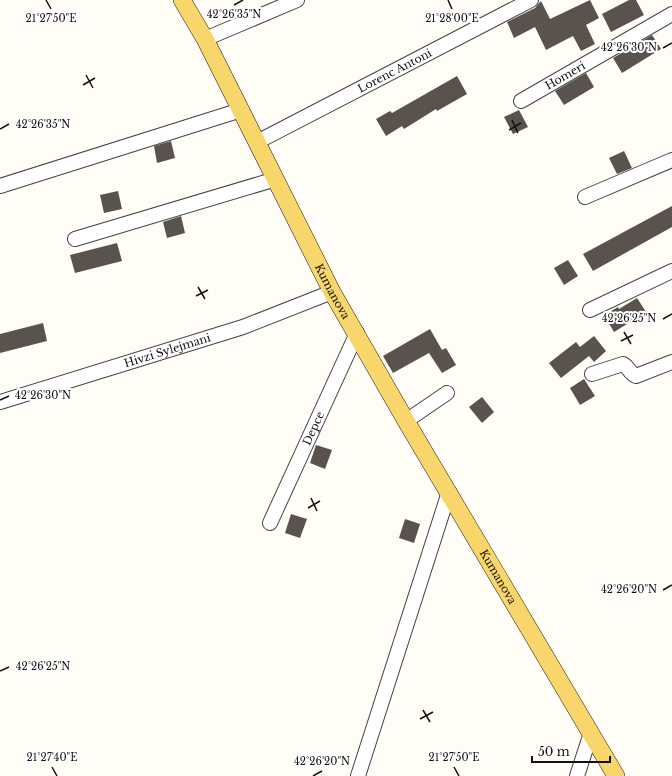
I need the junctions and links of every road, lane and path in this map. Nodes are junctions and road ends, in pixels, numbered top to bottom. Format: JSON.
{"nodes":[{"id":1,"x":182,"y":0,"type":"edge"},
{"id":2,"x":297,"y":0,"type":"edge"},
{"id":3,"x":531,"y":0,"type":"edge"},
{"id":4,"x":672,"y":14,"type":"edge"},
{"id":5,"x":205,"y":39,"type":"junction"},
{"id":6,"x":521,"y":101,"type":"dead end"},
{"id":7,"x":241,"y":110,"type":"junction"},
{"id":8,"x":257,"y":142,"type":"junction"},
{"id":9,"x":672,"y":160,"type":"edge"},
{"id":10,"x":276,"y":179,"type":"junction"},
{"id":11,"x":0,"y":186,"type":"edge"},
{"id":12,"x":584,"y":198,"type":"dead end"},
{"id":13,"x":75,"y":239,"type":"dead end"},
{"id":14,"x":672,"y":271,"type":"edge"},
{"id":15,"x":332,"y":292,"type":"junction"},
{"id":16,"x":590,"y":310,"type":"dead end"},
{"id":17,"x":357,"y":333,"type":"junction"},
{"id":18,"x":672,"y":362,"type":"edge"},
{"id":19,"x":592,"y":374,"type":"dead end"},
{"id":20,"x":447,"y":393,"type":"dead end"},
{"id":21,"x":0,"y":402,"type":"edge"},
{"id":22,"x":406,"y":421,"type":"junction"},
{"id":23,"x":449,"y":492,"type":"junction"},
{"id":24,"x":270,"y":523,"type":"dead end"},
{"id":25,"x":591,"y":732,"type":"junction"},
{"id":26,"x":358,"y":776,"type":"edge"},
{"id":27,"x":578,"y":776,"type":"edge"},
{"id":28,"x":616,"y":776,"type":"edge"}],
"edges":[{"from":1,"to":5,"type":"main road","name":"Kumanova"},
{"from":2,"to":5,"type":"street"},
{"from":3,"to":8,"type":"street","name":"Lorenc Antoni"},
{"from":4,"to":6,"type":"street","name":"Homeri"},
{"from":5,"to":7,"type":"main road","name":"Kumanova"},
{"from":7,"to":8,"type":"main road","name":"Kumanova"},
{"from":7,"to":11,"type":"street"},
{"from":8,"to":10,"type":"main road","name":"Kumanova"},
{"from":9,"to":12,"type":"street"},
{"from":10,"to":13,"type":"street"},
{"from":10,"to":15,"type":"main road","name":"Kumanova"},
{"from":14,"to":16,"type":"street"},
{"from":15,"to":17,"type":"main road","name":"Kumanova"},
{"from":15,"to":21,"type":"street","name":"Hivzi Sylejmani"},
{"from":17,"to":22,"type":"main road","name":"Kumanova"},
{"from":17,"to":24,"type":"street","name":"Depce"},
{"from":18,"to":19,"type":"street"},
{"from":20,"to":22,"type":"street"},
{"from":22,"to":23,"type":"main road","name":"Kumanova"},
{"from":23,"to":25,"type":"main road","name":"Kumanova"},
{"from":23,"to":26,"type":"street"},
{"from":25,"to":27,"type":"street"},
{"from":25,"to":28,"type":"main road","name":"Kumanova"}]}
